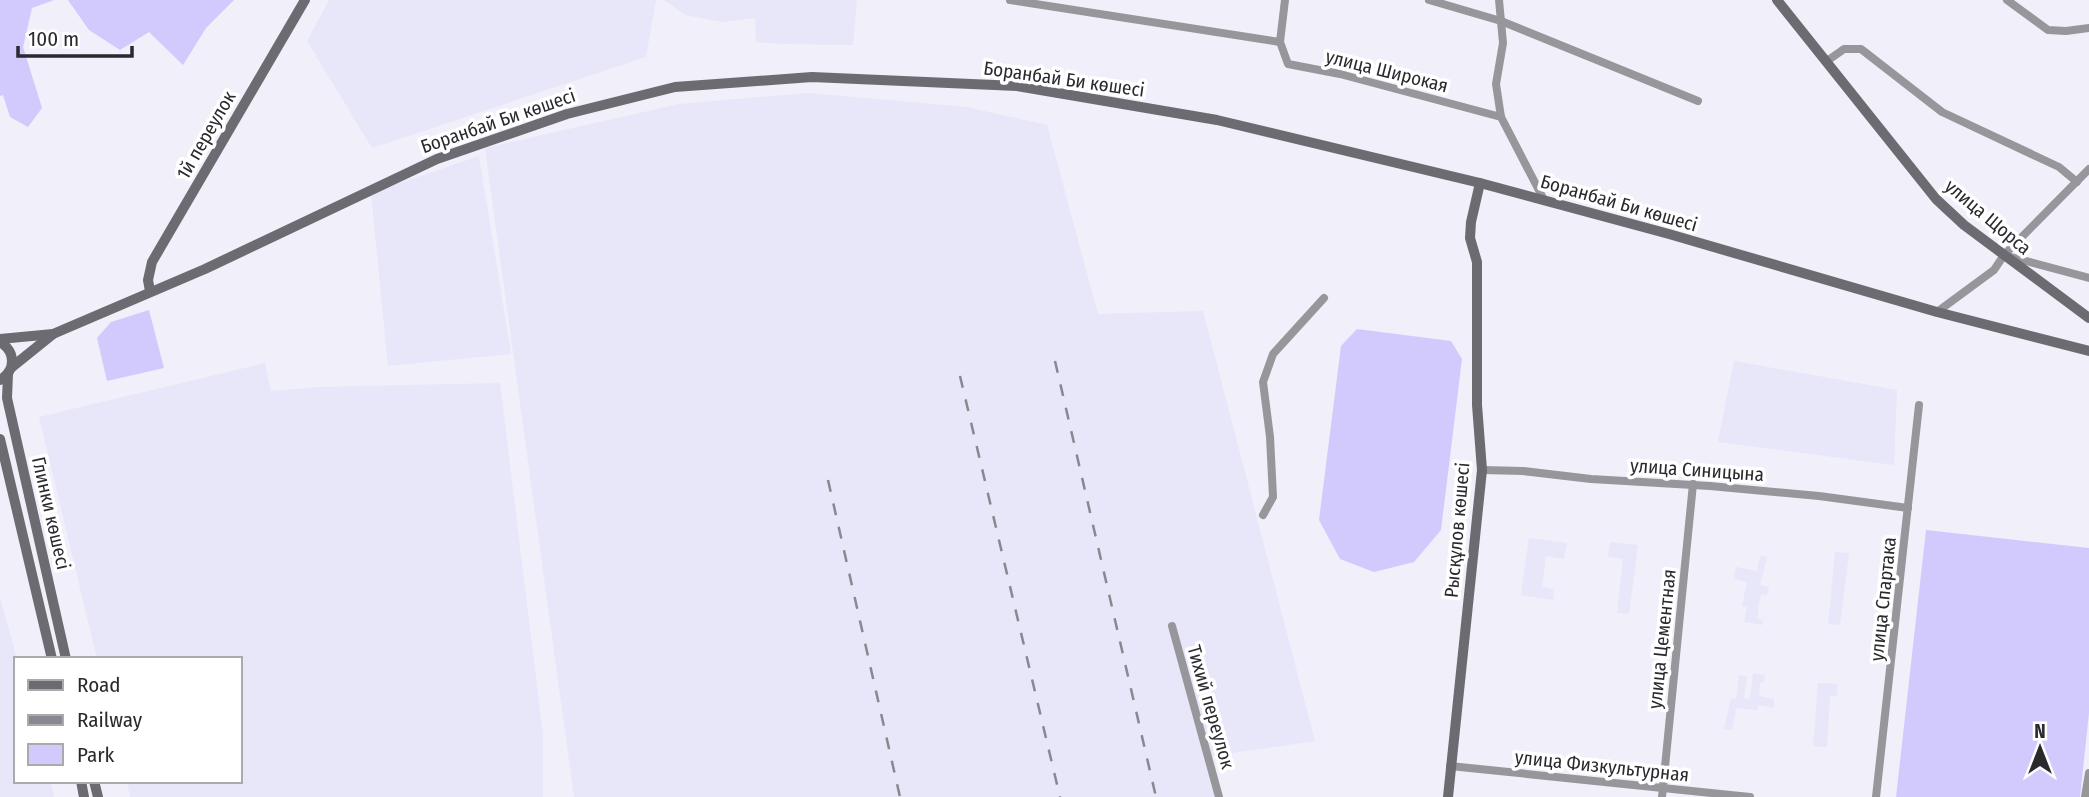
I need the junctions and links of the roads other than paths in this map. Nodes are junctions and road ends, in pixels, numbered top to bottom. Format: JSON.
{"nodes":[{"id":1,"x":305,"y":0,"type":"edge"},
{"id":2,"x":1010,"y":0,"type":"edge"},
{"id":3,"x":1285,"y":0,"type":"edge"},
{"id":4,"x":1429,"y":0,"type":"edge"},
{"id":5,"x":1499,"y":0,"type":"edge"},
{"id":6,"x":1777,"y":0,"type":"edge"},
{"id":7,"x":2010,"y":1,"type":"edge"},
{"id":8,"x":1501,"y":21,"type":"junction"},
{"id":9,"x":2089,"y":28,"type":"edge"},
{"id":10,"x":1280,"y":41,"type":"junction"},
{"id":11,"x":1827,"y":61,"type":"junction"},
{"id":12,"x":1698,"y":102,"type":"dead end"},
{"id":13,"x":1501,"y":117,"type":"junction"},
{"id":14,"x":2089,"y":169,"type":"edge"},
{"id":15,"x":2077,"y":182,"type":"junction"},
{"id":16,"x":1480,"y":183,"type":"junction"},
{"id":17,"x":1544,"y":200,"type":"junction"},
{"id":18,"x":2004,"y":256,"type":"junction"},
{"id":19,"x":2089,"y":278,"type":"edge"},
{"id":20,"x":150,"y":291,"type":"junction"},
{"id":21,"x":1324,"y":298,"type":"dead end"},
{"id":22,"x":1937,"y":313,"type":"junction"},
{"id":23,"x":2089,"y":318,"type":"edge"},
{"id":24,"x":53,"y":334,"type":"junction"},
{"id":25,"x":0,"y":340,"type":"edge"},
{"id":26,"x":2089,"y":351,"type":"edge"},
{"id":27,"x":7,"y":374,"type":"edge"},
{"id":28,"x":1919,"y":405,"type":"dead end"},
{"id":29,"x":0,"y":439,"type":"edge"},
{"id":30,"x":1482,"y":470,"type":"junction"},
{"id":31,"x":1693,"y":484,"type":"junction"},
{"id":32,"x":1908,"y":508,"type":"junction"},
{"id":33,"x":1263,"y":515,"type":"dead end"},
{"id":34,"x":1172,"y":626,"type":"dead end"},
{"id":35,"x":52,"y":657,"type":"edge"},
{"id":36,"x":66,"y":657,"type":"edge"},
{"id":37,"x":1450,"y":766,"type":"junction"},
{"id":38,"x":2089,"y":773,"type":"edge"},
{"id":39,"x":1663,"y":793,"type":"edge"},
{"id":40,"x":1219,"y":797,"type":"edge"},
{"id":41,"x":1448,"y":797,"type":"edge"},
{"id":42,"x":1750,"y":797,"type":"edge"},
{"id":43,"x":1876,"y":797,"type":"edge"},
{"id":44,"x":2085,"y":797,"type":"edge"}],
"edges":[{"from":1,"to":20,"type":"main road","name":"1й переулок"},
{"from":2,"to":10,"type":"street"},
{"from":3,"to":10,"type":"street"},
{"from":4,"to":8,"type":"street"},
{"from":5,"to":8,"type":"street"},
{"from":6,"to":11,"type":"main road","name":"улица Щорса"},
{"from":7,"to":9,"type":"street"},
{"from":8,"to":12,"type":"street"},
{"from":8,"to":13,"type":"street"},
{"from":10,"to":13,"type":"street","name":"улица Широкая"},
{"from":11,"to":15,"type":"street"},
{"from":11,"to":18,"type":"main road","name":"улица Щорса"},
{"from":13,"to":17,"type":"street"},
{"from":14,"to":15,"type":"street"},
{"from":15,"to":18,"type":"street"},
{"from":16,"to":17,"type":"main road","name":"Боранбай Би көшесі"},
{"from":16,"to":20,"type":"main road","name":"Боранбай Би көшесі"},
{"from":16,"to":30,"type":"main road","name":"Рысқұлов көшесі"},
{"from":17,"to":22,"type":"main road","name":"Боранбай Би көшесі"},
{"from":18,"to":19,"type":"street"},
{"from":18,"to":22,"type":"street"},
{"from":18,"to":23,"type":"main road","name":"улица Щорса"},
{"from":20,"to":24,"type":"main road","name":"Боранбай Би көшесі"},
{"from":21,"to":33,"type":"street"},
{"from":22,"to":26,"type":"main road","name":"Боранбай Би көшесі"},
{"from":24,"to":25,"type":"main road"},
{"from":24,"to":27,"type":"main road"},
{"from":25,"to":27,"type":"main road"},
{"from":27,"to":36,"type":"main road","name":"Глинки көшесі"},
{"from":28,"to":32,"type":"street","name":"улица Спартака"},
{"from":29,"to":35,"type":"main road","name":"Глинки көшесі"},
{"from":30,"to":31,"type":"street","name":"улица Синицына"},
{"from":30,"to":37,"type":"main road","name":"Рысқұлов көшесі"},
{"from":31,"to":32,"type":"street","name":"улица Синицына"},
{"from":31,"to":39,"type":"street","name":"улица Цементная"},
{"from":32,"to":43,"type":"street","name":"улица Спартака"},
{"from":34,"to":40,"type":"street","name":"Тихий переулок"},
{"from":37,"to":39,"type":"street","name":"улица Физкультурная"},
{"from":37,"to":41,"type":"main road","name":"Рысқұлов көшесі"},
{"from":38,"to":44,"type":"street"},
{"from":39,"to":42,"type":"street","name":"улица Физкультурная"}]}
